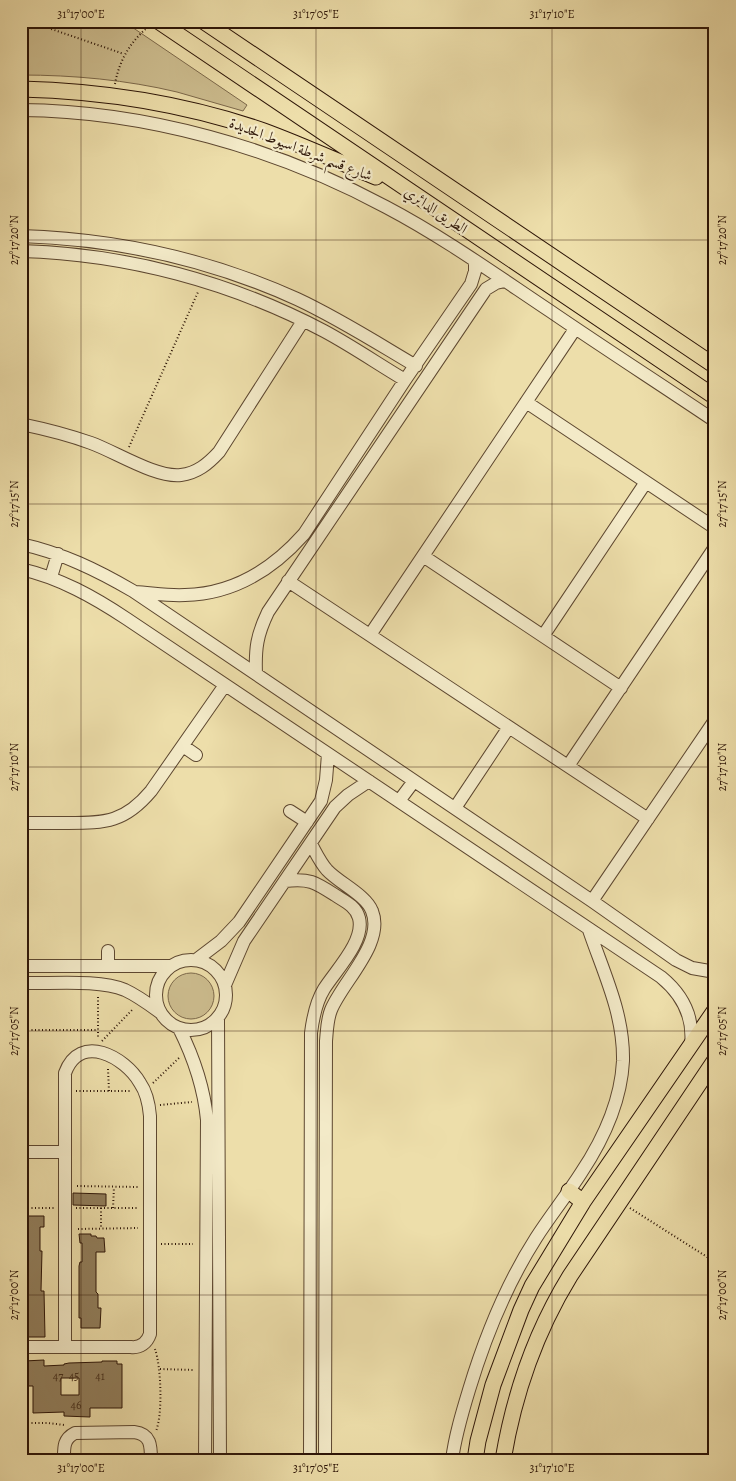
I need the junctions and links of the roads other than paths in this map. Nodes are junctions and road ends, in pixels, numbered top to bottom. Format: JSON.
{"nodes":[{"id":1,"x":203,"y":21,"type":"edge"},
{"id":2,"x":155,"y":23,"type":"edge"},
{"id":3,"x":21,"y":89,"type":"edge"},
{"id":4,"x":21,"y":110,"type":"edge"},
{"id":5,"x":402,"y":187,"type":"junction"},
{"id":6,"x":21,"y":236,"type":"edge"},
{"id":7,"x":127,"y":247,"type":"junction"},
{"id":8,"x":21,"y":251,"type":"edge"},
{"id":9,"x":476,"y":261,"type":"junction"},
{"id":10,"x":124,"y":263,"type":"junction"},
{"id":11,"x":473,"y":280,"type":"junction"},
{"id":12,"x":505,"y":281,"type":"junction"},
{"id":13,"x":486,"y":289,"type":"junction"},
{"id":14,"x":303,"y":321,"type":"junction"},
{"id":15,"x":575,"y":329,"type":"junction"},
{"id":16,"x":416,"y":366,"type":"junction"},
{"id":17,"x":715,"y":366,"type":"edge"},
{"id":18,"x":405,"y":380,"type":"junction"},
{"id":19,"x":715,"y":397,"type":"edge"},
{"id":20,"x":526,"y":402,"type":"junction"},
{"id":21,"x":715,"y":421,"type":"edge"},
{"id":22,"x":21,"y":424,"type":"edge"},
{"id":23,"x":646,"y":482,"type":"junction"},
{"id":24,"x":715,"y":528,"type":"edge"},
{"id":25,"x":21,"y":544,"type":"edge"},
{"id":26,"x":715,"y":547,"type":"edge"},
{"id":27,"x":58,"y":554,"type":"junction"},
{"id":28,"x":423,"y":556,"type":"junction"},
{"id":29,"x":21,"y":569,"type":"edge"},
{"id":30,"x":51,"y":577,"type":"junction"},
{"id":31,"x":288,"y":581,"type":"junction"},
{"id":32,"x":133,"y":592,"type":"junction"},
{"id":33,"x":370,"y":635,"type":"junction"},
{"id":34,"x":543,"y":636,"type":"junction"},
{"id":35,"x":256,"y":674,"type":"junction"},
{"id":36,"x":225,"y":685,"type":"junction"},
{"id":37,"x":621,"y":688,"type":"junction"},
{"id":38,"x":715,"y":720,"type":"edge"},
{"id":39,"x":509,"y":727,"type":"junction"},
{"id":40,"x":182,"y":746,"type":"junction"},
{"id":41,"x":196,"y":754,"type":"dead end"},
{"id":42,"x":328,"y":754,"type":"junction"},
{"id":43,"x":568,"y":766,"type":"junction"},
{"id":44,"x":414,"y":780,"type":"junction"},
{"id":45,"x":370,"y":781,"type":"junction"},
{"id":46,"x":399,"y":801,"type":"junction"},
{"id":47,"x":455,"y":808,"type":"junction"},
{"id":48,"x":290,"y":811,"type":"dead end"},
{"id":49,"x":648,"y":819,"type":"junction"},
{"id":50,"x":307,"y":822,"type":"junction"},
{"id":51,"x":21,"y":823,"type":"edge"},
{"id":52,"x":312,"y":844,"type":"junction"},
{"id":53,"x":285,"y":881,"type":"junction"},
{"id":54,"x":592,"y":901,"type":"junction"},
{"id":55,"x":589,"y":930,"type":"junction"},
{"id":56,"x":662,"y":950,"type":"junction"},
{"id":57,"x":108,"y":952,"type":"dead end"},
{"id":58,"x":196,"y":960,"type":"junction"},
{"id":59,"x":21,"y":966,"type":"edge"},
{"id":60,"x":46,"y":966,"type":"junction"},
{"id":61,"x":108,"y":966,"type":"junction"},
{"id":62,"x":171,"y":966,"type":"junction"},
{"id":63,"x":648,"y":969,"type":"junction"},
{"id":64,"x":715,"y":972,"type":"edge"},
{"id":65,"x":21,"y":983,"type":"edge"},
{"id":66,"x":46,"y":984,"type":"junction"},
{"id":67,"x":225,"y":985,"type":"junction"},
{"id":68,"x":715,"y":1010,"type":"edge"},
{"id":69,"x":161,"y":1013,"type":"junction"},
{"id":70,"x":218,"y":1017,"type":"junction"},
{"id":71,"x":179,"y":1028,"type":"junction"},
{"id":72,"x":691,"y":1045,"type":"junction"},
{"id":73,"x":715,"y":1060,"type":"edge"},
{"id":74,"x":21,"y":1152,"type":"edge"},
{"id":75,"x":65,"y":1152,"type":"junction"},
{"id":76,"x":569,"y":1191,"type":"junction"},
{"id":77,"x":583,"y":1202,"type":"junction"},
{"id":78,"x":205,"y":1335,"type":"junction"},
{"id":79,"x":220,"y":1335,"type":"junction"},
{"id":80,"x":21,"y":1347,"type":"edge"},
{"id":81,"x":65,"y":1347,"type":"junction"},
{"id":82,"x":64,"y":1460,"type":"edge"},
{"id":83,"x":151,"y":1460,"type":"edge"},
{"id":84,"x":205,"y":1460,"type":"edge"},
{"id":85,"x":220,"y":1460,"type":"edge"},
{"id":86,"x":310,"y":1460,"type":"edge"},
{"id":87,"x":325,"y":1460,"type":"edge"},
{"id":88,"x":452,"y":1460,"type":"edge"},
{"id":89,"x":475,"y":1460,"type":"edge"},
{"id":90,"x":504,"y":1460,"type":"edge"}],
"edges":[{"from":1,"to":17,"type":"main road","name":"الطريق الدائري"},
{"from":2,"to":5,"type":"main road","name":"الطريق الدائري"},
{"from":3,"to":5,"type":"main road","name":"شارع قسم شرطة اسيوط الجديدة"},
{"from":4,"to":9,"type":"street"},
{"from":5,"to":19,"type":"main road","name":"الطريق الدائري"},
{"from":6,"to":7,"type":"street"},
{"from":7,"to":10,"type":"street"},
{"from":7,"to":16,"type":"street"},
{"from":8,"to":10,"type":"street"},
{"from":9,"to":11,"type":"street"},
{"from":9,"to":12,"type":"street"},
{"from":10,"to":14,"type":"street"},
{"from":11,"to":13,"type":"street"},
{"from":11,"to":16,"type":"street"},
{"from":12,"to":13,"type":"street"},
{"from":12,"to":15,"type":"street"},
{"from":13,"to":31,"type":"street"},
{"from":14,"to":18,"type":"street"},
{"from":14,"to":22,"type":"street"},
{"from":15,"to":20,"type":"street"},
{"from":15,"to":21,"type":"street"},
{"from":16,"to":18,"type":"street"},
{"from":18,"to":32,"type":"street"},
{"from":20,"to":23,"type":"street"},
{"from":20,"to":28,"type":"street"},
{"from":23,"to":24,"type":"street"},
{"from":23,"to":34,"type":"street"},
{"from":25,"to":27,"type":"street"},
{"from":26,"to":37,"type":"street"},
{"from":27,"to":30,"type":"street"},
{"from":27,"to":32,"type":"street"},
{"from":28,"to":33,"type":"street"},
{"from":28,"to":34,"type":"street"},
{"from":29,"to":30,"type":"street"},
{"from":30,"to":36,"type":"street"},
{"from":31,"to":33,"type":"street"},
{"from":31,"to":35,"type":"street"},
{"from":32,"to":35,"type":"street"},
{"from":33,"to":39,"type":"street"},
{"from":34,"to":37,"type":"street"},
{"from":35,"to":44,"type":"street"},
{"from":36,"to":40,"type":"street"},
{"from":36,"to":42,"type":"street"},
{"from":37,"to":43,"type":"street"},
{"from":38,"to":49,"type":"street"},
{"from":39,"to":43,"type":"street"},
{"from":39,"to":47,"type":"street"},
{"from":40,"to":41,"type":"street"},
{"from":40,"to":51,"type":"street"},
{"from":42,"to":45,"type":"street"},
{"from":42,"to":50,"type":"street"},
{"from":43,"to":49,"type":"street"},
{"from":44,"to":46,"type":"street"},
{"from":44,"to":47,"type":"street"},
{"from":45,"to":46,"type":"street"},
{"from":45,"to":52,"type":"street"},
{"from":46,"to":55,"type":"street"},
{"from":47,"to":54,"type":"street"},
{"from":48,"to":50,"type":"street"},
{"from":49,"to":54,"type":"street"},
{"from":50,"to":58,"type":"street"},
{"from":52,"to":53,"type":"street"},
{"from":52,"to":87,"type":"street"},
{"from":53,"to":67,"type":"street"},
{"from":53,"to":86,"type":"street"},
{"from":54,"to":56,"type":"street"},
{"from":55,"to":63,"type":"street"},
{"from":55,"to":76,"type":"street"},
{"from":56,"to":63,"type":"street"},
{"from":56,"to":64,"type":"street"},
{"from":57,"to":61,"type":"street"},
{"from":58,"to":62,"type":"street"},
{"from":58,"to":67,"type":"street"},
{"from":59,"to":60,"type":"street"},
{"from":60,"to":61,"type":"street"},
{"from":60,"to":66,"type":"street"},
{"from":61,"to":62,"type":"street"},
{"from":62,"to":69,"type":"street"},
{"from":63,"to":72,"type":"street"},
{"from":65,"to":66,"type":"street"},
{"from":66,"to":69,"type":"street"},
{"from":67,"to":70,"type":"street"},
{"from":68,"to":72,"type":"main road"},
{"from":69,"to":71,"type":"street"},
{"from":70,"to":71,"type":"street"},
{"from":70,"to":79,"type":"street"},
{"from":71,"to":78,"type":"street"},
{"from":72,"to":77,"type":"main road"},
{"from":73,"to":90,"type":"main road"},
{"from":74,"to":75,"type":"street"},
{"from":75,"to":81,"type":"street"},
{"from":75,"to":81,"type":"street"},
{"from":76,"to":77,"type":"main road"},
{"from":76,"to":88,"type":"street"},
{"from":77,"to":89,"type":"main road"},
{"from":78,"to":79,"type":"street"},
{"from":78,"to":84,"type":"street"},
{"from":79,"to":85,"type":"street"},
{"from":80,"to":81,"type":"street"},
{"from":82,"to":83,"type":"street"}]}
